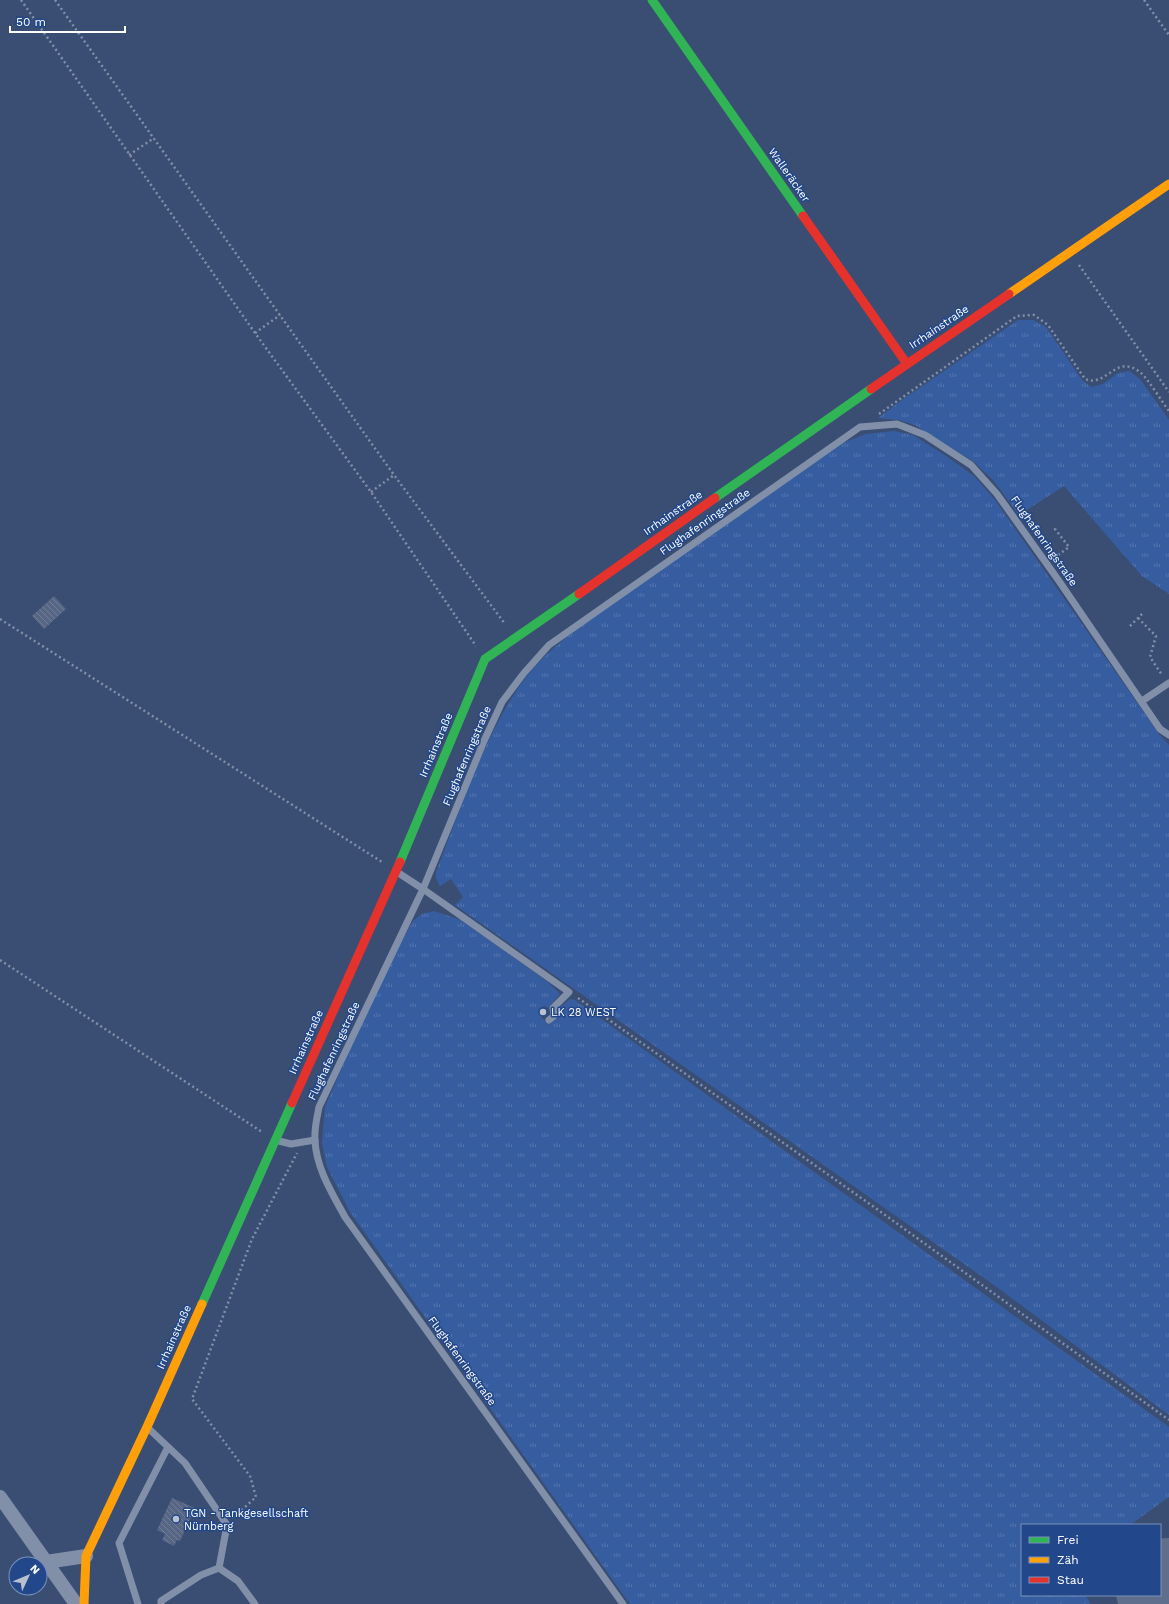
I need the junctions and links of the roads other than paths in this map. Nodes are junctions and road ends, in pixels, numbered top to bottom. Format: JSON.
{"nodes":[{"id":1,"x":652,"y":0,"type":"edge"},
{"id":2,"x":1169,"y":184,"type":"edge"},
{"id":3,"x":907,"y":364,"type":"junction"},
{"id":4,"x":1169,"y":683,"type":"edge"},
{"id":5,"x":1142,"y":701,"type":"junction"},
{"id":6,"x":1169,"y":735,"type":"edge"},
{"id":7,"x":396,"y":871,"type":"junction"},
{"id":8,"x":423,"y":889,"type":"junction"},
{"id":9,"x":549,"y":1020,"type":"dead end"},
{"id":10,"x":275,"y":1140,"type":"junction"},
{"id":11,"x":315,"y":1140,"type":"junction"},
{"id":12,"x":147,"y":1427,"type":"junction"},
{"id":13,"x":168,"y":1447,"type":"junction"},
{"id":14,"x":0,"y":1497,"type":"edge"},
{"id":15,"x":42,"y":1556,"type":"edge"},
{"id":16,"x":86,"y":1556,"type":"junction"},
{"id":17,"x":48,"y":1562,"type":"edge"},
{"id":18,"x":48,"y":1565,"type":"edge"},
{"id":19,"x":219,"y":1568,"type":"junction"},
{"id":20,"x":160,"y":1603,"type":"edge"},
{"id":21,"x":76,"y":1604,"type":"edge"},
{"id":22,"x":84,"y":1604,"type":"edge"},
{"id":23,"x":138,"y":1604,"type":"edge"},
{"id":24,"x":255,"y":1604,"type":"edge"},
{"id":25,"x":623,"y":1604,"type":"edge"}],
"edges":[{"from":1,"to":3,"type":"street","name":"Walleräcker"},
{"from":2,"to":3,"type":"street","name":"Irrhainstraße"},
{"from":3,"to":7,"type":"street","name":"Irrhainstraße"},
{"from":4,"to":5,"type":"lane"},
{"from":5,"to":6,"type":"lane","name":"Flughafenringstraße"},
{"from":5,"to":8,"type":"lane","name":"Flughafenringstraße"},
{"from":7,"to":8,"type":"lane"},
{"from":7,"to":10,"type":"street","name":"Irrhainstraße"},
{"from":8,"to":9,"type":"lane"},
{"from":8,"to":11,"type":"lane","name":"Flughafenringstraße"},
{"from":10,"to":11,"type":"lane"},
{"from":10,"to":12,"type":"street","name":"Irrhainstraße"},
{"from":11,"to":25,"type":"lane","name":"Flughafenringstraße"},
{"from":12,"to":13,"type":"lane"},
{"from":12,"to":16,"type":"street","name":"Irrhainstraße"},
{"from":13,"to":19,"type":"lane"},
{"from":13,"to":23,"type":"lane"},
{"from":14,"to":15,"type":"street"},
{"from":16,"to":17,"type":"street"},
{"from":16,"to":22,"type":"street","name":"Irrhainstraße"},
{"from":18,"to":21,"type":"street"},
{"from":19,"to":20,"type":"lane"},
{"from":19,"to":24,"type":"lane"}]}
